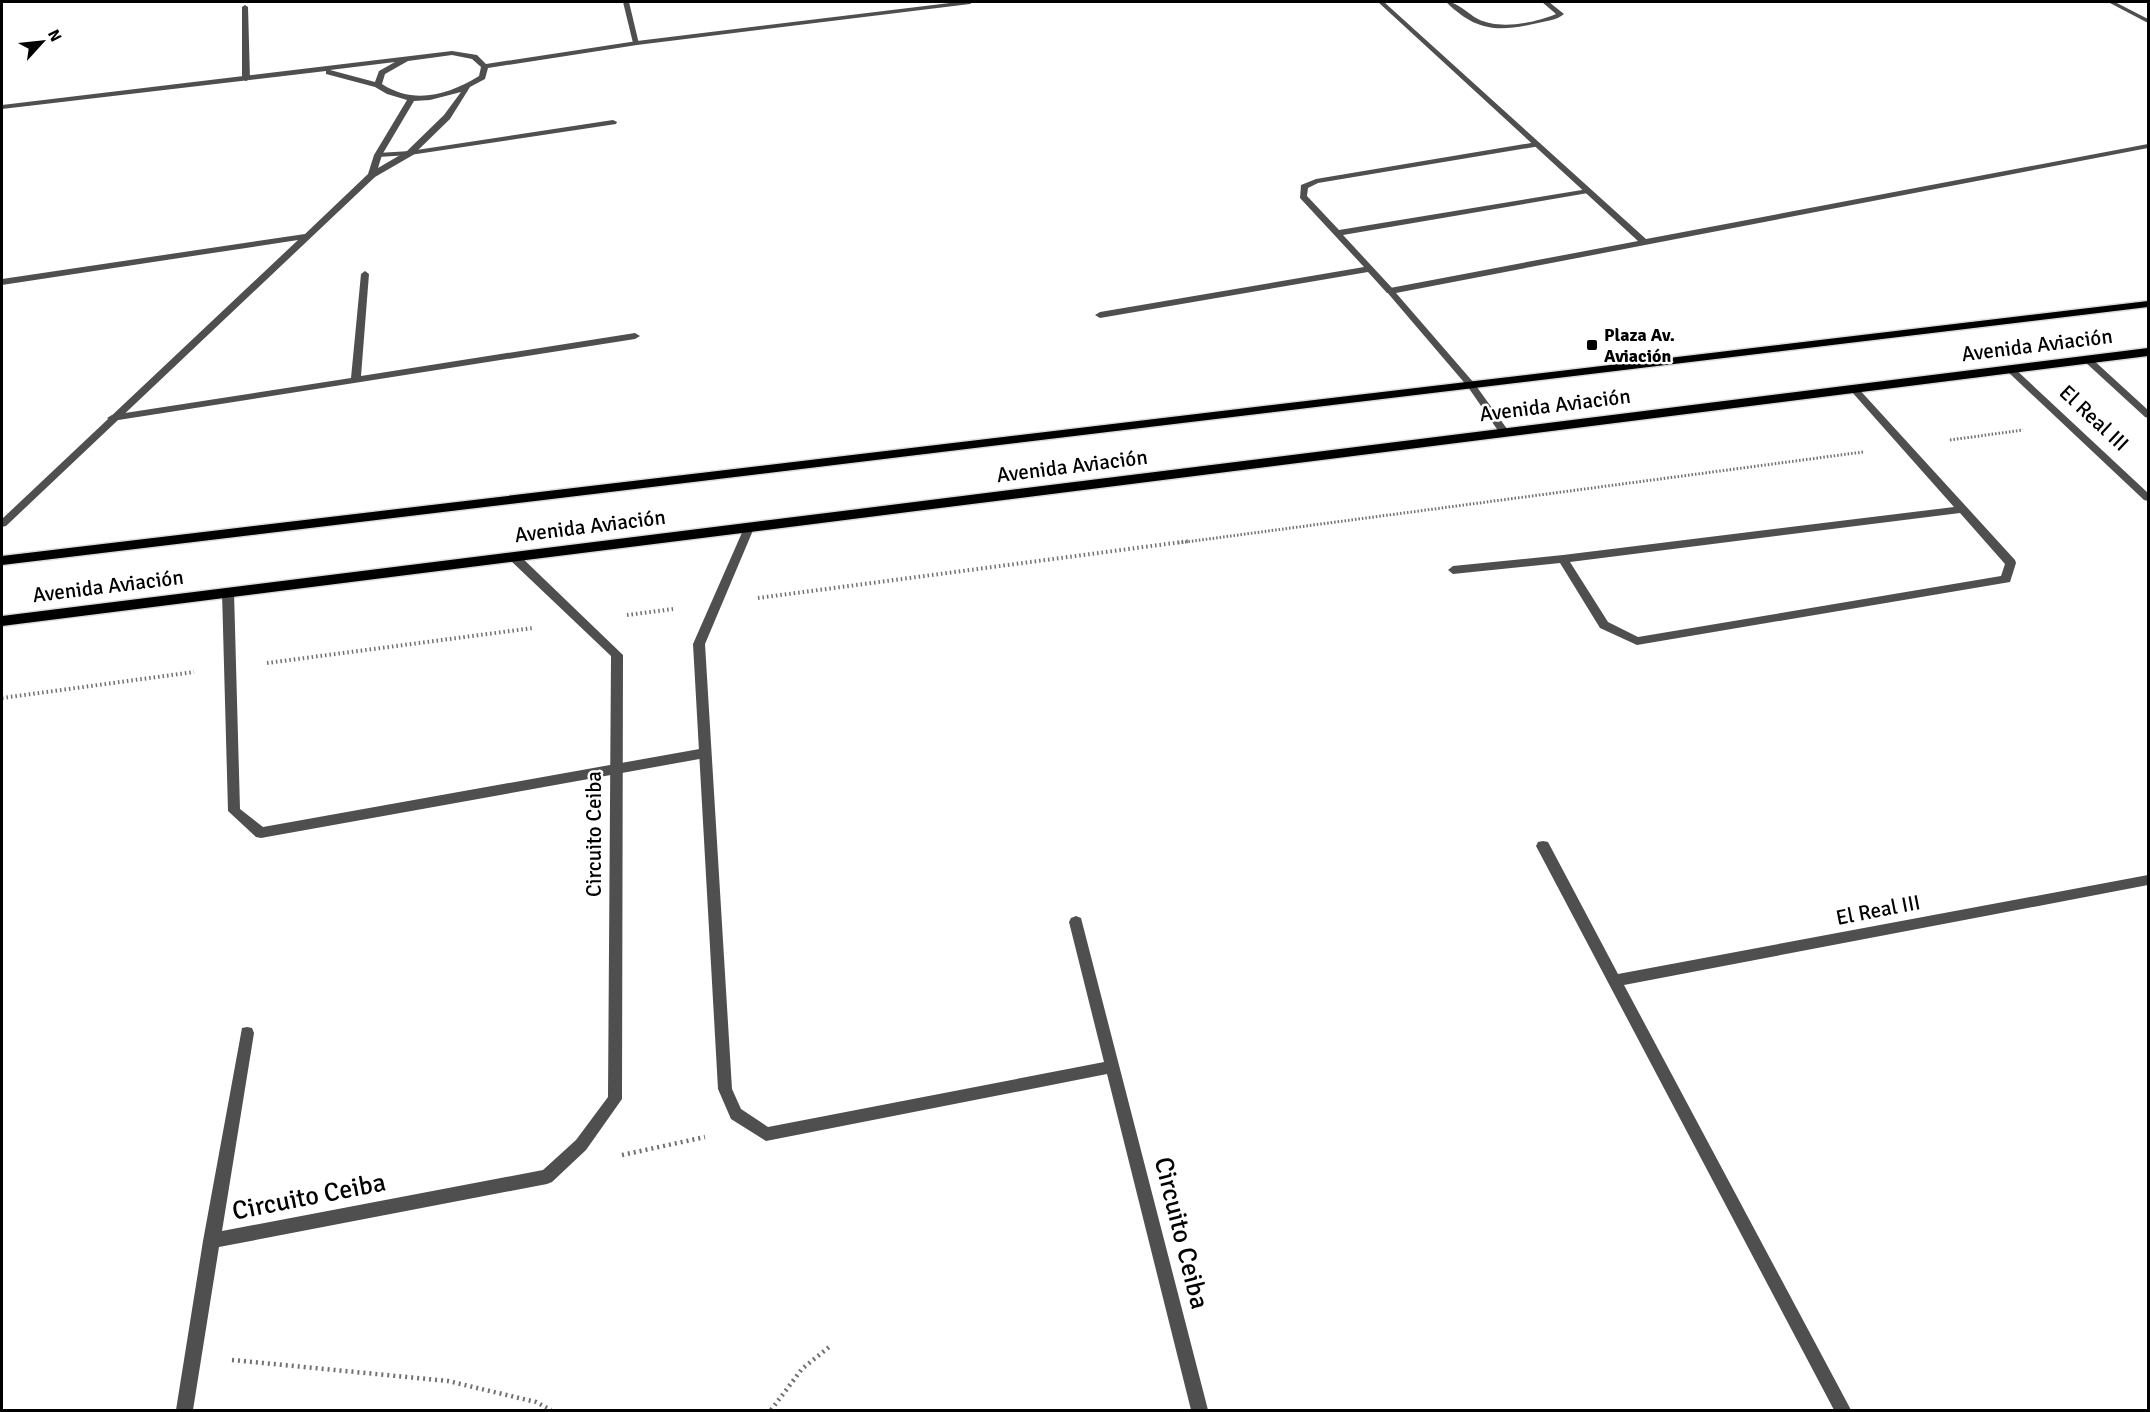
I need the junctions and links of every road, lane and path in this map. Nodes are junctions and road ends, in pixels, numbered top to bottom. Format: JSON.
{"nodes":[{"id":1,"x":626,"y":2,"type":"edge"},
{"id":2,"x":970,"y":2,"type":"edge"},
{"id":3,"x":1381,"y":2,"type":"edge"},
{"id":4,"x":1449,"y":2,"type":"edge"},
{"id":5,"x":1545,"y":2,"type":"edge"},
{"id":6,"x":2111,"y":2,"type":"edge"},
{"id":7,"x":245,"y":7,"type":"dead end"},
{"id":8,"x":2148,"y":21,"type":"edge"},
{"id":9,"x":637,"y":43,"type":"junction"},
{"id":10,"x":406,"y":59,"type":"junction"},
{"id":11,"x":484,"y":66,"type":"junction"},
{"id":12,"x":322,"y":70,"type":"junction"},
{"id":13,"x":246,"y":79,"type":"junction"},
{"id":14,"x":378,"y":85,"type":"junction"},
{"id":15,"x":466,"y":88,"type":"junction"},
{"id":16,"x":412,"y":98,"type":"junction"},
{"id":17,"x":2,"y":107,"type":"edge"},
{"id":18,"x":614,"y":122,"type":"dead end"},
{"id":19,"x":1537,"y":144,"type":"junction"},
{"id":20,"x":2148,"y":146,"type":"edge"},
{"id":21,"x":410,"y":153,"type":"junction"},
{"id":22,"x":378,"y":155,"type":"junction"},
{"id":23,"x":372,"y":175,"type":"junction"},
{"id":24,"x":1588,"y":191,"type":"junction"},
{"id":25,"x":1337,"y":233,"type":"junction"},
{"id":26,"x":308,"y":236,"type":"junction"},
{"id":27,"x":1645,"y":243,"type":"junction"},
{"id":28,"x":1370,"y":269,"type":"junction"},
{"id":29,"x":365,"y":274,"type":"dead end"},
{"id":30,"x":2,"y":282,"type":"edge"},
{"id":31,"x":1390,"y":291,"type":"junction"},
{"id":32,"x":2148,"y":304,"type":"edge"},
{"id":33,"x":1100,"y":315,"type":"dead end"},
{"id":34,"x":635,"y":336,"type":"dead end"},
{"id":35,"x":2148,"y":352,"type":"edge"},
{"id":36,"x":2087,"y":359,"type":"junction"},
{"id":37,"x":2010,"y":369,"type":"junction"},
{"id":38,"x":356,"y":380,"type":"junction"},
{"id":39,"x":1472,"y":385,"type":"junction"},
{"id":40,"x":1854,"y":388,"type":"junction"},
{"id":41,"x":2148,"y":415,"type":"edge"},
{"id":42,"x":112,"y":418,"type":"junction"},
{"id":43,"x":2030,"y":429,"type":"dead end"},
{"id":44,"x":1505,"y":433,"type":"junction"},
{"id":45,"x":1947,"y":441,"type":"dead end"},
{"id":46,"x":1863,"y":452,"type":"dead end"},
{"id":47,"x":2148,"y":498,"type":"edge"},
{"id":48,"x":1963,"y":509,"type":"junction"},
{"id":49,"x":2,"y":524,"type":"edge"},
{"id":50,"x":749,"y":528,"type":"junction"},
{"id":51,"x":514,"y":557,"type":"junction"},
{"id":52,"x":1563,"y":559,"type":"junction"},
{"id":53,"x":2,"y":561,"type":"edge"},
{"id":54,"x":1453,"y":570,"type":"dead end"},
{"id":55,"x":228,"y":592,"type":"junction"},
{"id":56,"x":747,"y":599,"type":"dead end"},
{"id":57,"x":676,"y":609,"type":"dead end"},
{"id":58,"x":617,"y":616,"type":"dead end"},
{"id":59,"x":2,"y":621,"type":"edge"},
{"id":60,"x":534,"y":627,"type":"dead end"},
{"id":61,"x":262,"y":663,"type":"dead end"},
{"id":62,"x":203,"y":671,"type":"dead end"},
{"id":63,"x":2,"y":698,"type":"edge"},
{"id":64,"x":705,"y":753,"type":"junction"},
{"id":65,"x":617,"y":768,"type":"junction"},
{"id":66,"x":1543,"y":846,"type":"dead end"},
{"id":67,"x":2148,"y":880,"type":"edge"},
{"id":68,"x":1076,"y":922,"type":"dead end"},
{"id":69,"x":1615,"y":981,"type":"junction"},
{"id":70,"x":247,"y":1033,"type":"dead end"},
{"id":71,"x":1113,"y":1067,"type":"junction"},
{"id":72,"x":736,"y":1114,"type":"junction"},
{"id":73,"x":581,"y":1144,"type":"junction"},
{"id":74,"x":212,"y":1242,"type":"junction"},
{"id":75,"x":829,"y":1347,"type":"dead end"},
{"id":76,"x":193,"y":1356,"type":"junction"},
{"id":77,"x":184,"y":1410,"type":"edge"},
{"id":78,"x":551,"y":1410,"type":"edge"},
{"id":79,"x":771,"y":1410,"type":"edge"},
{"id":80,"x":1200,"y":1410,"type":"edge"},
{"id":81,"x":1843,"y":1410,"type":"edge"}],
"edges":[{"from":1,"to":9,"type":"street"},
{"from":2,"to":9,"type":"street"},
{"from":3,"to":19,"type":"street"},
{"from":4,"to":5,"type":"street"},
{"from":6,"to":8,"type":"street"},
{"from":7,"to":13,"type":"street"},
{"from":9,"to":11,"type":"street"},
{"from":10,"to":11,"type":"street"},
{"from":10,"to":12,"type":"street"},
{"from":10,"to":14,"type":"street"},
{"from":11,"to":15,"type":"street"},
{"from":12,"to":13,"type":"street"},
{"from":12,"to":14,"type":"street"},
{"from":13,"to":17,"type":"street"},
{"from":14,"to":16,"type":"street"},
{"from":15,"to":16,"type":"street"},
{"from":15,"to":21,"type":"street"},
{"from":16,"to":22,"type":"street"},
{"from":18,"to":21,"type":"street"},
{"from":19,"to":24,"type":"street"},
{"from":19,"to":25,"type":"street"},
{"from":20,"to":27,"type":"street"},
{"from":21,"to":22,"type":"street"},
{"from":21,"to":23,"type":"street"},
{"from":22,"to":23,"type":"street"},
{"from":23,"to":26,"type":"street"},
{"from":24,"to":25,"type":"street"},
{"from":24,"to":27,"type":"street"},
{"from":25,"to":28,"type":"street"},
{"from":26,"to":30,"type":"street"},
{"from":26,"to":42,"type":"street"},
{"from":27,"to":31,"type":"street"},
{"from":28,"to":31,"type":"street"},
{"from":28,"to":33,"type":"street"},
{"from":29,"to":38,"type":"street"},
{"from":31,"to":39,"type":"street"},
{"from":32,"to":39,"type":"main road","name":"Avenida Aviación"},
{"from":34,"to":38,"type":"street"},
{"from":35,"to":36,"type":"main road","name":"Avenida Aviación"},
{"from":36,"to":37,"type":"main road","name":"Avenida Aviación"},
{"from":36,"to":41,"type":"street","name":"El Real III"},
{"from":37,"to":40,"type":"main road","name":"Avenida Aviación"},
{"from":37,"to":47,"type":"street","name":"El Real III"},
{"from":38,"to":42,"type":"street"},
{"from":39,"to":44,"type":"street"},
{"from":39,"to":53,"type":"main road","name":"Avenida Aviación"},
{"from":40,"to":44,"type":"main road","name":"Avenida Aviación"},
{"from":40,"to":48,"type":"street"},
{"from":42,"to":49,"type":"street"},
{"from":43,"to":45,"type":"path"},
{"from":44,"to":50,"type":"main road","name":"Avenida Aviación"},
{"from":46,"to":56,"type":"path"},
{"from":48,"to":52,"type":"street"},
{"from":48,"to":52,"type":"street"},
{"from":50,"to":51,"type":"main road","name":"Avenida Aviación"},
{"from":50,"to":64,"type":"street"},
{"from":51,"to":55,"type":"main road","name":"Avenida Aviación"},
{"from":51,"to":65,"type":"street","name":"Circuito Ceiba"},
{"from":52,"to":54,"type":"street"},
{"from":55,"to":59,"type":"main road","name":"Avenida Aviación"},
{"from":55,"to":65,"type":"street"},
{"from":57,"to":58,"type":"path"},
{"from":60,"to":61,"type":"path"},
{"from":62,"to":63,"type":"path"},
{"from":64,"to":65,"type":"street"},
{"from":64,"to":72,"type":"street"},
{"from":65,"to":73,"type":"street","name":"Circuito Ceiba"},
{"from":66,"to":69,"type":"street"},
{"from":67,"to":69,"type":"street","name":"El Real III"},
{"from":68,"to":71,"type":"street","name":"Circuito Ceiba"},
{"from":69,"to":81,"type":"street"},
{"from":70,"to":74,"type":"street","name":"Circuito Ceiba"},
{"from":71,"to":72,"type":"street"},
{"from":71,"to":80,"type":"street","name":"Circuito Ceiba"},
{"from":72,"to":73,"type":"path"},
{"from":73,"to":74,"type":"street","name":"Circuito Ceiba"},
{"from":74,"to":76,"type":"street","name":"Circuito Ceiba"},
{"from":75,"to":79,"type":"path"},
{"from":76,"to":77,"type":"street","name":"Circuito Ceiba"},
{"from":76,"to":78,"type":"path"}]}
